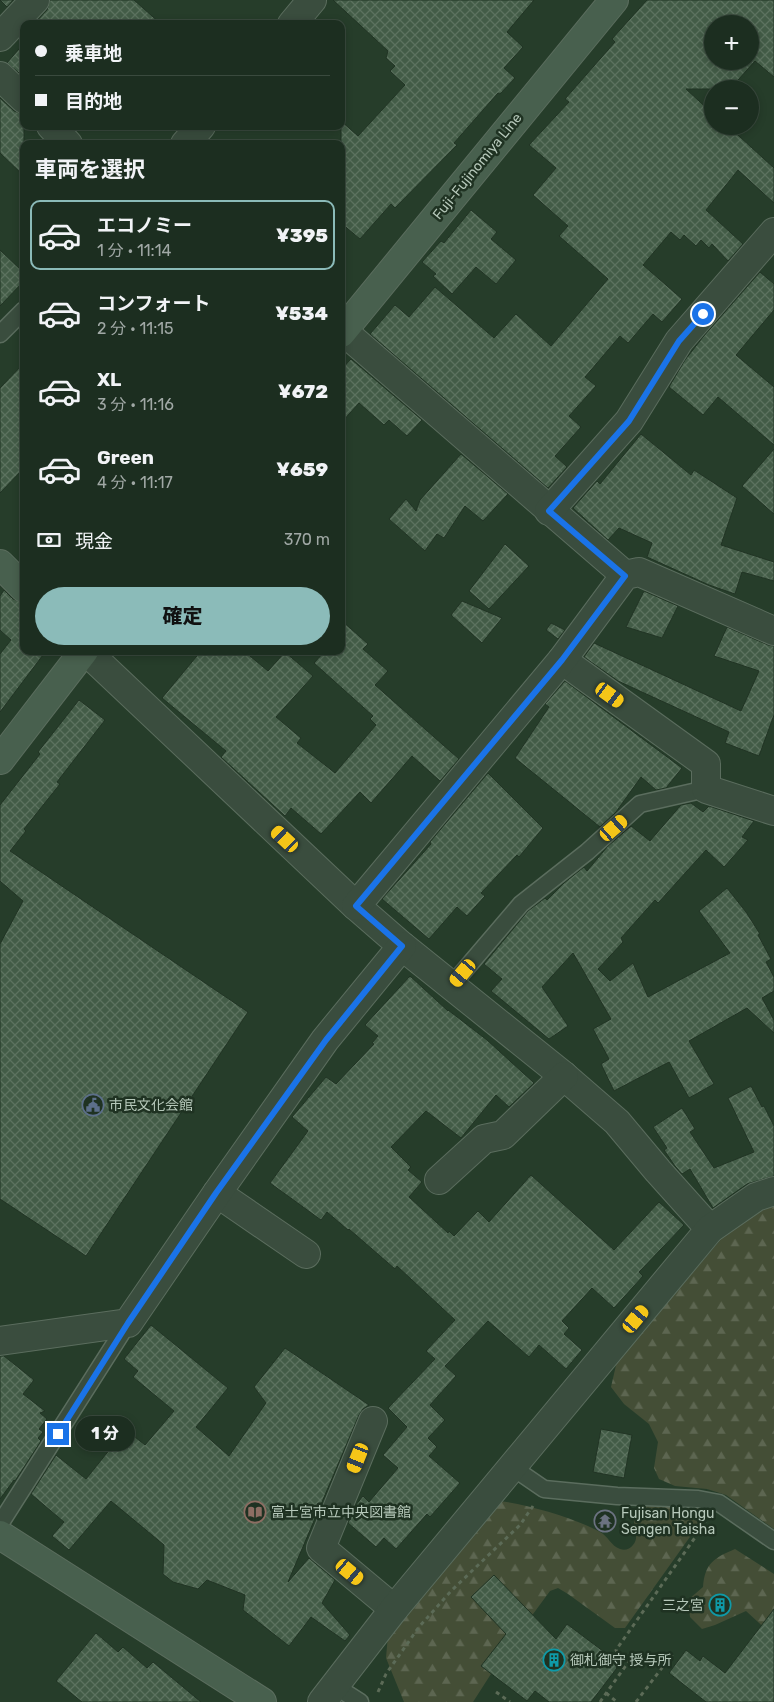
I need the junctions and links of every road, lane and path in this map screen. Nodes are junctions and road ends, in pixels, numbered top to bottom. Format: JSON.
{"nodes":[{"id":1,"x":35,"y":0,"type":"edge"},
{"id":2,"x":312,"y":0,"type":"edge"},
{"id":3,"x":614,"y":0,"type":"edge"},
{"id":4,"x":295,"y":20,"type":"edge"},
{"id":5,"x":0,"y":37,"type":"edge"},
{"id":6,"x":0,"y":76,"type":"edge"},
{"id":7,"x":20,"y":96,"type":"edge"},
{"id":8,"x":55,"y":130,"type":"edge"},
{"id":9,"x":197,"y":130,"type":"edge"},
{"id":10,"x":64,"y":140,"type":"edge"},
{"id":11,"x":189,"y":140,"type":"edge"},
{"id":12,"x":774,"y":232,"type":"edge"},
{"id":13,"x":20,"y":314,"type":"edge"},
{"id":14,"x":345,"y":328,"type":"edge"},
{"id":15,"x":0,"y":334,"type":"edge"},
{"id":16,"x":345,"y":335,"type":"edge"},
{"id":17,"x":549,"y":511,"type":"junction"},
{"id":18,"x":0,"y":564,"type":"edge"},
{"id":19,"x":625,"y":576,"type":"junction"},
{"id":20,"x":20,"y":584,"type":"edge"},
{"id":21,"x":774,"y":631,"type":"edge"},
{"id":22,"x":82,"y":655,"type":"edge"},
{"id":23,"x":89,"y":655,"type":"edge"},
{"id":24,"x":562,"y":660,"type":"junction"},
{"id":25,"x":0,"y":760,"type":"edge"},
{"id":26,"x":706,"y":789,"type":"junction"},
{"id":27,"x":774,"y":811,"type":"edge"},
{"id":28,"x":356,"y":906,"type":"junction"},
{"id":29,"x":402,"y":946,"type":"junction"},
{"id":30,"x":451,"y":986,"type":"junction"},
{"id":31,"x":564,"y":1076,"type":"junction"},
{"id":32,"x":439,"y":1180,"type":"dead end"},
{"id":33,"x":774,"y":1191,"type":"edge"},
{"id":34,"x":216,"y":1193,"type":"junction"},
{"id":35,"x":710,"y":1229,"type":"junction"},
{"id":36,"x":306,"y":1254,"type":"dead end"},
{"id":37,"x":128,"y":1323,"type":"junction"},
{"id":38,"x":0,"y":1341,"type":"edge"},
{"id":39,"x":373,"y":1421,"type":"dead end"},
{"id":40,"x":512,"y":1467,"type":"junction"},
{"id":41,"x":544,"y":1489,"type":"junction"},
{"id":42,"x":720,"y":1504,"type":"junction"},
{"id":43,"x":0,"y":1524,"type":"edge"},
{"id":44,"x":0,"y":1535,"type":"edge"},
{"id":45,"x":774,"y":1541,"type":"edge"},
{"id":46,"x":394,"y":1609,"type":"junction"},
{"id":47,"x":674,"y":1652,"type":"dead end"},
{"id":48,"x":618,"y":1653,"type":"dead end"},
{"id":49,"x":626,"y":1658,"type":"dead end"},
{"id":50,"x":496,"y":1692,"type":"dead end"},
{"id":51,"x":378,"y":1693,"type":"dead end"},
{"id":52,"x":606,"y":1693,"type":"junction"},
{"id":53,"x":329,"y":1694,"type":"edge"},
{"id":54,"x":262,"y":1702,"type":"edge"},
{"id":55,"x":360,"y":1702,"type":"edge"},
{"id":56,"x":510,"y":1702,"type":"edge"},
{"id":57,"x":600,"y":1702,"type":"edge"},
{"id":58,"x":618,"y":1702,"type":"edge"},
{"id":59,"x":636,"y":1702,"type":"edge"}],
"edges":[{"from":1,"to":5,"type":"street"},
{"from":2,"to":4,"type":"street"},
{"from":3,"to":14,"type":"main road","name":"Fuji-Fujinomiya Line"},
{"from":6,"to":7,"type":"street"},
{"from":8,"to":10,"type":"street"},
{"from":9,"to":11,"type":"street"},
{"from":12,"to":17,"type":"street"},
{"from":13,"to":15,"type":"lane"},
{"from":16,"to":17,"type":"street"},
{"from":17,"to":19,"type":"street"},
{"from":18,"to":20,"type":"main road"},
{"from":19,"to":21,"type":"street"},
{"from":19,"to":24,"type":"street"},
{"from":22,"to":25,"type":"main road"},
{"from":23,"to":28,"type":"street"},
{"from":24,"to":26,"type":"street"},
{"from":24,"to":28,"type":"street"},
{"from":26,"to":27,"type":"street"},
{"from":26,"to":30,"type":"lane"},
{"from":28,"to":29,"type":"street"},
{"from":29,"to":30,"type":"street"},
{"from":29,"to":34,"type":"street"},
{"from":30,"to":31,"type":"street"},
{"from":31,"to":32,"type":"street"},
{"from":31,"to":35,"type":"street"},
{"from":33,"to":35,"type":"street"},
{"from":34,"to":36,"type":"street"},
{"from":34,"to":37,"type":"street"},
{"from":35,"to":40,"type":"street"},
{"from":37,"to":38,"type":"street"},
{"from":37,"to":43,"type":"lane"},
{"from":39,"to":46,"type":"street"},
{"from":40,"to":41,"type":"lane"},
{"from":40,"to":46,"type":"street"},
{"from":41,"to":42,"type":"lane"},
{"from":41,"to":51,"type":"path"},
{"from":42,"to":45,"type":"lane"},
{"from":42,"to":48,"type":"path"},
{"from":44,"to":54,"type":"main road"},
{"from":46,"to":53,"type":"street"},
{"from":47,"to":59,"type":"path"},
{"from":49,"to":52,"type":"path"},
{"from":50,"to":56,"type":"path"},
{"from":52,"to":57,"type":"path"},
{"from":52,"to":58,"type":"path"},
{"from":53,"to":55,"type":"lane"}]}
